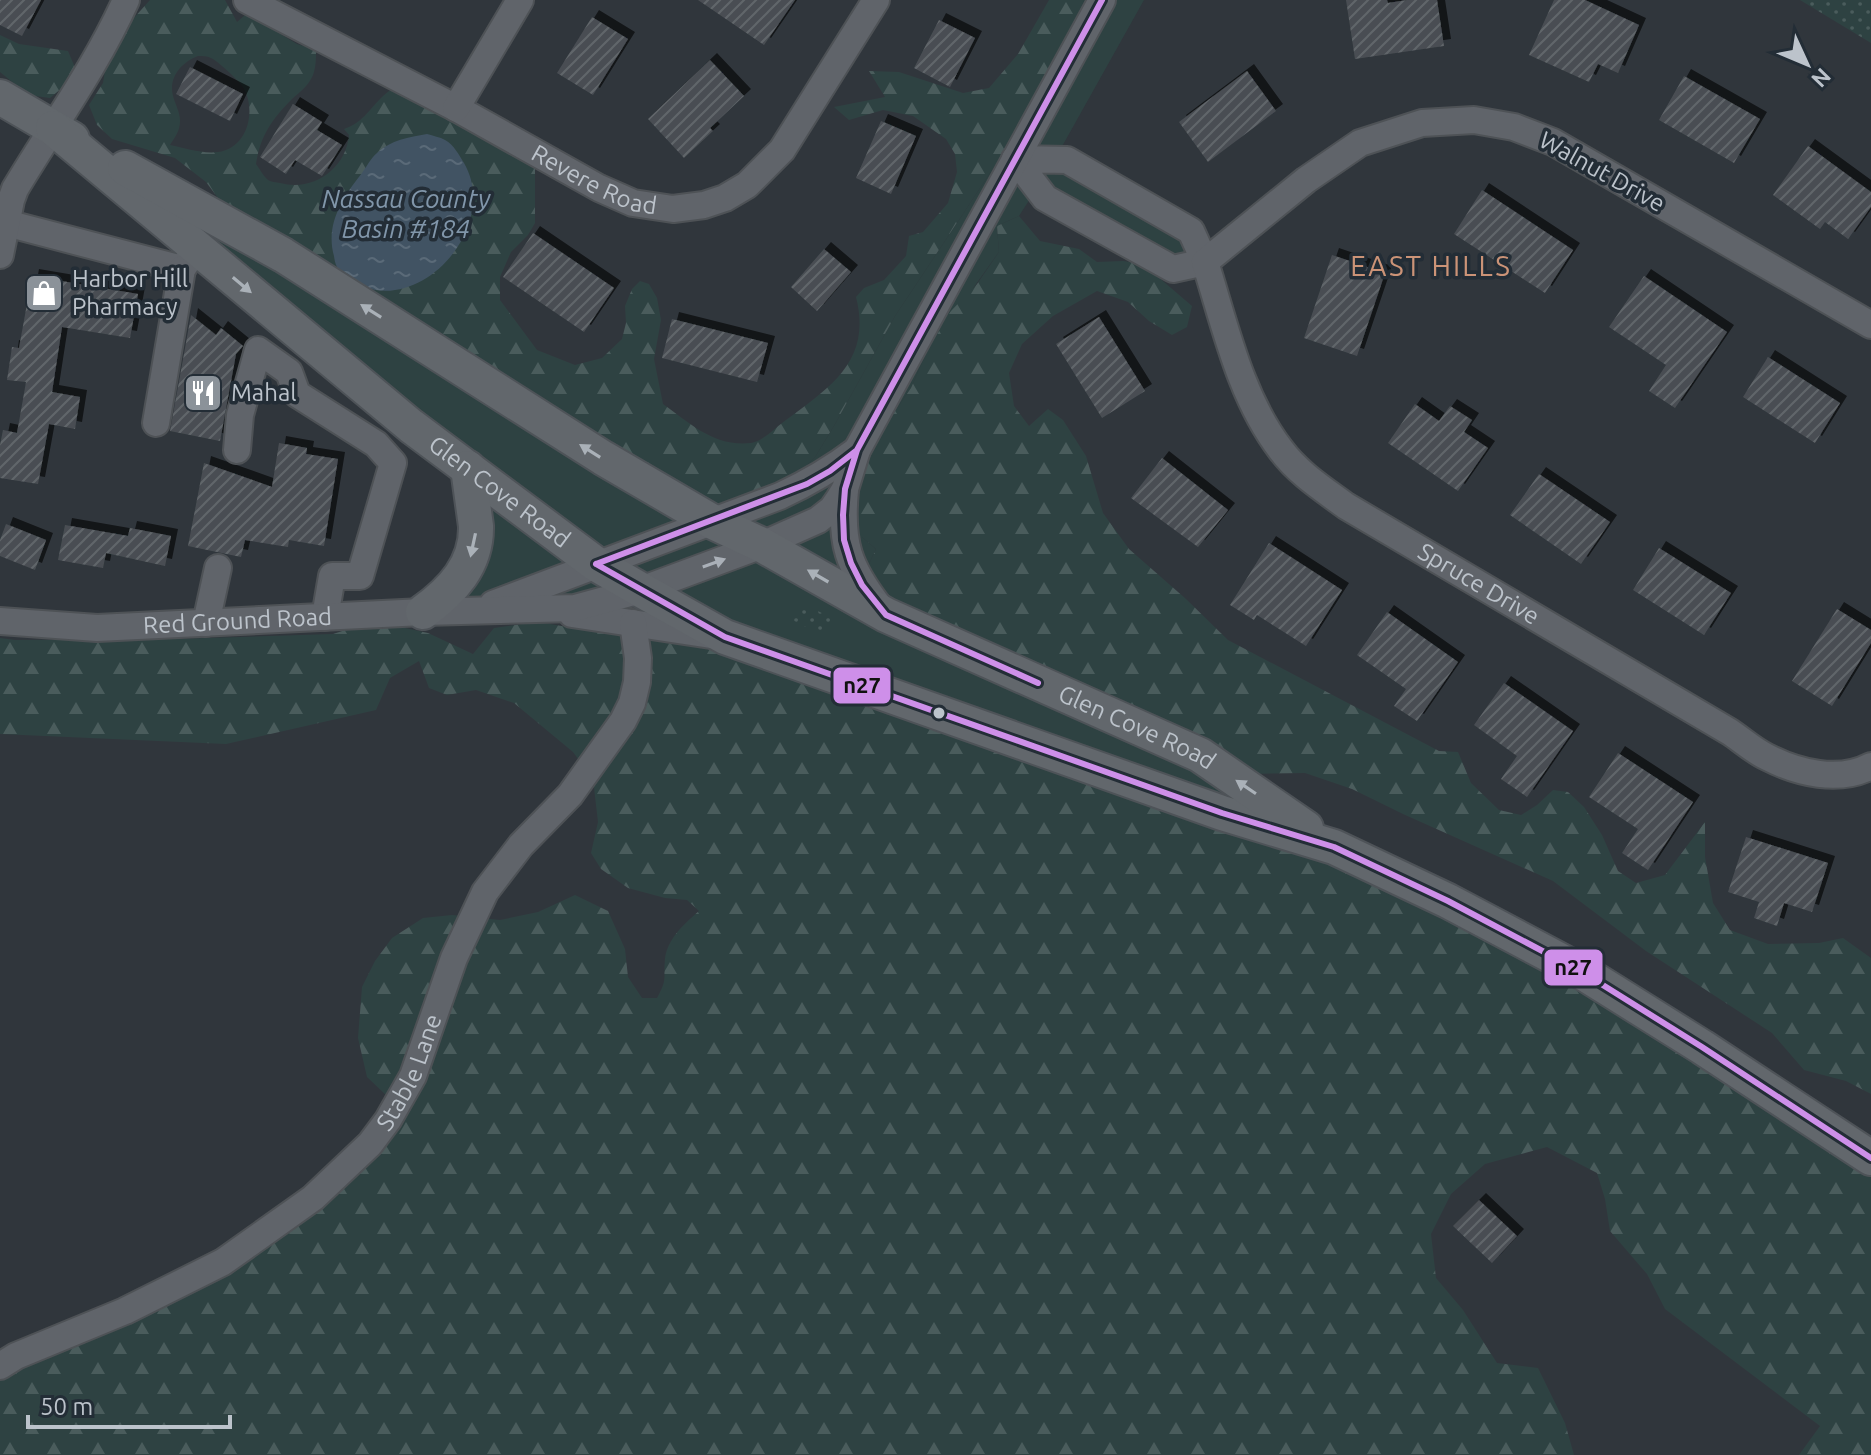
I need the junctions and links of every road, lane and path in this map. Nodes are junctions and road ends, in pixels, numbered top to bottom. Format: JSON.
{"nodes":[{"id":1,"x":126,"y":0,"type":"edge"},
{"id":2,"x":247,"y":0,"type":"edge"},
{"id":3,"x":520,"y":0,"type":"edge"},
{"id":4,"x":876,"y":0,"type":"edge"},
{"id":5,"x":1102,"y":0,"type":"edge"},
{"id":6,"x":0,"y":97,"type":"edge"},
{"id":7,"x":456,"y":108,"type":"junction"},
{"id":8,"x":53,"y":128,"type":"junction"},
{"id":9,"x":1015,"y":159,"type":"junction"},
{"id":10,"x":7,"y":188,"type":"edge"},
{"id":11,"x":6,"y":223,"type":"junction"},
{"id":12,"x":0,"y":255,"type":"edge"},
{"id":13,"x":190,"y":259,"type":"junction"},
{"id":14,"x":1205,"y":262,"type":"junction"},
{"id":15,"x":271,"y":310,"type":"junction"},
{"id":16,"x":1871,"y":325,"type":"edge"},
{"id":17,"x":258,"y":350,"type":"junction"},
{"id":18,"x":328,"y":357,"type":"junction"},
{"id":19,"x":297,"y":394,"type":"junction"},
{"id":20,"x":156,"y":423,"type":"dead end"},
{"id":21,"x":434,"y":444,"type":"junction"},
{"id":22,"x":237,"y":450,"type":"dead end"},
{"id":23,"x":857,"y":450,"type":"junction"},
{"id":24,"x":393,"y":463,"type":"junction"},
{"id":25,"x":468,"y":468,"type":"junction"},
{"id":26,"x":845,"y":489,"type":"junction"},
{"id":27,"x":711,"y":521,"type":"junction"},
{"id":28,"x":762,"y":545,"type":"junction"},
{"id":29,"x":596,"y":564,"type":"junction"},
{"id":30,"x":218,"y":568,"type":"dead end"},
{"id":31,"x":641,"y":590,"type":"junction"},
{"id":32,"x":533,"y":609,"type":"junction"},
{"id":33,"x":423,"y":612,"type":"junction"},
{"id":34,"x":475,"y":612,"type":"junction"},
{"id":35,"x":886,"y":615,"type":"junction"},
{"id":36,"x":325,"y":617,"type":"junction"},
{"id":37,"x":0,"y":621,"type":"edge"},
{"id":38,"x":206,"y":623,"type":"junction"},
{"id":39,"x":633,"y":623,"type":"junction"},
{"id":40,"x":725,"y":637,"type":"junction"},
{"id":41,"x":1871,"y":766,"type":"edge"},
{"id":42,"x":1334,"y":847,"type":"junction"},
{"id":43,"x":1871,"y":1158,"type":"edge"},
{"id":44,"x":0,"y":1366,"type":"edge"}],
"edges":[{"from":1,"to":8,"type":"street"},
{"from":2,"to":7,"type":"street","name":"Revere Road"},
{"from":3,"to":7,"type":"street"},
{"from":4,"to":7,"type":"street","name":"Revere Road"},
{"from":5,"to":9,"type":"street"},
{"from":6,"to":8,"type":"main road","name":"Glen Cove Road"},
{"from":8,"to":10,"type":"street"},
{"from":8,"to":13,"type":"main road","name":"Glen Cove Road"},
{"from":27,"to":8,"type":"main road","name":"Glen Cove Road","one_way":true},
{"from":9,"to":14,"type":"street"},
{"from":9,"to":14,"type":"street","name":"Spruce Drive"},
{"from":9,"to":23,"type":"street"},
{"from":10,"to":11,"type":"street"},
{"from":11,"to":12,"type":"street"},
{"from":11,"to":13,"type":"street"},
{"from":13,"to":15,"type":"main road","name":"Glen Cove Road","one_way":true},
{"from":13,"to":20,"type":"street"},
{"from":14,"to":16,"type":"street","name":"Walnut Drive"},
{"from":14,"to":41,"type":"street","name":"Spruce Drive"},
{"from":15,"to":17,"type":"street"},
{"from":15,"to":18,"type":"main road","name":"Glen Cove Road"},
{"from":17,"to":19,"type":"street"},
{"from":17,"to":22,"type":"street"},
{"from":18,"to":19,"type":"street"},
{"from":18,"to":21,"type":"main road","name":"Glen Cove Road"},
{"from":19,"to":24,"type":"street"},
{"from":21,"to":24,"type":"street"},
{"from":21,"to":25,"type":"main road","name":"Glen Cove Road"},
{"from":23,"to":26,"type":"street"},
{"from":23,"to":27,"type":"street","name":"Red Ground Road"},
{"from":24,"to":36,"type":"street"},
{"from":25,"to":29,"type":"main road","name":"Glen Cove Road"},
{"from":25,"to":33,"type":"main road","one_way":true},
{"from":26,"to":28,"type":"street","name":"Red Ground Road"},
{"from":26,"to":35,"type":"street"},
{"from":27,"to":28,"type":"main road","name":"Glen Cove Road"},
{"from":27,"to":29,"type":"street","name":"Red Ground Road"},
{"from":31,"to":28,"type":"street","name":"Red Ground Road","one_way":true},
{"from":35,"to":28,"type":"main road","name":"Glen Cove Road","one_way":true},
{"from":29,"to":31,"type":"main road","name":"Glen Cove Road"},
{"from":29,"to":34,"type":"street","name":"Red Ground Road"},
{"from":30,"to":38,"type":"street"},
{"from":31,"to":32,"type":"street","name":"Red Ground Road"},
{"from":31,"to":40,"type":"main road","name":"Glen Cove Road"},
{"from":32,"to":34,"type":"street","name":"Red Ground Road"},
{"from":32,"to":39,"type":"street"},
{"from":33,"to":34,"type":"street","name":"Red Ground Road"},
{"from":33,"to":36,"type":"street","name":"Red Ground Road"},
{"from":42,"to":35,"type":"main road","name":"Glen Cove Road","one_way":true},
{"from":36,"to":38,"type":"street","name":"Red Ground Road"},
{"from":37,"to":38,"type":"street","name":"Red Ground Road"},
{"from":39,"to":40,"type":"street"},
{"from":39,"to":44,"type":"street","name":"Stable Lane"},
{"from":40,"to":42,"type":"main road","name":"Glen Cove Road"},
{"from":42,"to":43,"type":"main road","name":"Glen Cove Road"}]}
